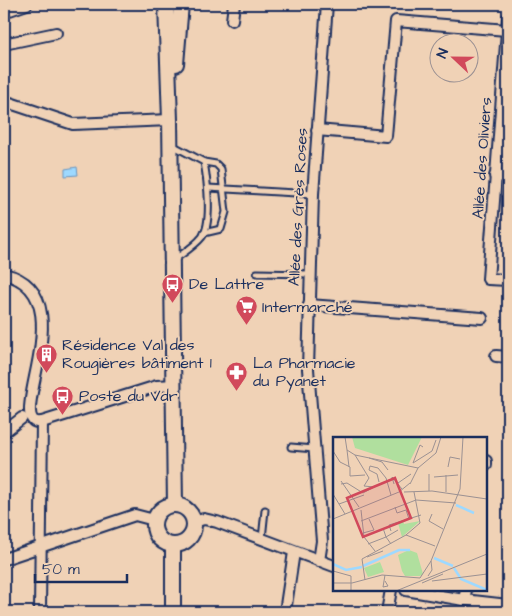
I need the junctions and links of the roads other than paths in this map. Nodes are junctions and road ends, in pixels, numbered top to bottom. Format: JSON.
{"nodes":[{"id":1,"x":27,"y":4,"type":"edge"},
{"id":2,"x":166,"y":4,"type":"edge"},
{"id":3,"x":181,"y":4,"type":"edge"},
{"id":4,"x":234,"y":4,"type":"edge"},
{"id":5,"x":327,"y":4,"type":"edge"},
{"id":6,"x":4,"y":12,"type":"edge"},
{"id":7,"x":508,"y":18,"type":"edge"},
{"id":8,"x":232,"y":20,"type":"dead end"},
{"id":9,"x":507,"y":30,"type":"edge"},
{"id":10,"x":56,"y":33,"type":"dead end"},
{"id":11,"x":4,"y":44,"type":"edge"},
{"id":12,"x":4,"y":101,"type":"edge"},
{"id":13,"x":170,"y":120,"type":"junction"},
{"id":14,"x":317,"y":130,"type":"junction"},
{"id":15,"x":171,"y":144,"type":"junction"},
{"id":16,"x":204,"y":162,"type":"junction"},
{"id":17,"x":495,"y":176,"type":"junction"},
{"id":18,"x":508,"y":177,"type":"edge"},
{"id":19,"x":208,"y":188,"type":"junction"},
{"id":20,"x":225,"y":189,"type":"junction"},
{"id":21,"x":313,"y":194,"type":"junction"},
{"id":22,"x":204,"y":233,"type":"junction"},
{"id":23,"x":172,"y":262,"type":"junction"},
{"id":24,"x":4,"y":274,"type":"edge"},
{"id":25,"x":257,"y":274,"type":"dead end"},
{"id":26,"x":309,"y":274,"type":"junction"},
{"id":27,"x":508,"y":280,"type":"edge"},
{"id":28,"x":308,"y":306,"type":"junction"},
{"id":29,"x":482,"y":318,"type":"dead end"},
{"id":30,"x":28,"y":352,"type":"dead end"},
{"id":31,"x":496,"y":356,"type":"dead end"},
{"id":32,"x":508,"y":357,"type":"edge"},
{"id":33,"x":175,"y":384,"type":"junction"},
{"id":34,"x":16,"y":408,"type":"dead end"},
{"id":35,"x":22,"y":418,"type":"junction"},
{"id":36,"x":42,"y":422,"type":"junction"},
{"id":37,"x":4,"y":432,"type":"edge"},
{"id":38,"x":291,"y":447,"type":"dead end"},
{"id":39,"x":314,"y":449,"type":"junction"},
{"id":40,"x":175,"y":505,"type":"junction"},
{"id":41,"x":265,"y":510,"type":"dead end"},
{"id":42,"x":154,"y":520,"type":"junction"},
{"id":43,"x":194,"y":522,"type":"junction"},
{"id":44,"x":262,"y":539,"type":"junction"},
{"id":45,"x":41,"y":545,"type":"junction"},
{"id":46,"x":173,"y":545,"type":"junction"},
{"id":47,"x":294,"y":552,"type":"junction"},
{"id":48,"x":4,"y":559,"type":"edge"},
{"id":49,"x":319,"y":561,"type":"junction"},
{"id":50,"x":333,"y":566,"type":"edge"},
{"id":51,"x":391,"y":591,"type":"edge"},
{"id":52,"x":418,"y":591,"type":"edge"},
{"id":53,"x":465,"y":595,"type":"edge"},
{"id":54,"x":506,"y":607,"type":"edge"},
{"id":55,"x":40,"y":612,"type":"edge"},
{"id":56,"x":173,"y":612,"type":"edge"},
{"id":57,"x":285,"y":612,"type":"edge"},
{"id":58,"x":387,"y":612,"type":"edge"}],
"edges":[{"from":1,"to":6,"type":"street"},
{"from":2,"to":13,"type":"main road"},
{"from":3,"to":13,"type":"main road"},
{"from":4,"to":8,"type":"street"},
{"from":5,"to":14,"type":"street","name":"Allée des Grès Roses"},
{"from":7,"to":9,"type":"street","name":"Allée des Oliviers"},
{"from":9,"to":14,"type":"street"},
{"from":9,"to":17,"type":"street","name":"Allée des Oliviers"},
{"from":10,"to":11,"type":"street"},
{"from":12,"to":13,"type":"street"},
{"from":13,"to":15,"type":"main road"},
{"from":14,"to":21,"type":"street","name":"Allée des Grès Roses"},
{"from":15,"to":16,"type":"lane"},
{"from":15,"to":23,"type":"main road"},
{"from":16,"to":19,"type":"lane"},
{"from":16,"to":20,"type":"lane"},
{"from":17,"to":18,"type":"street"},
{"from":17,"to":27,"type":"street","name":"Allée des Oliviers"},
{"from":19,"to":20,"type":"lane"},
{"from":19,"to":22,"type":"lane"},
{"from":20,"to":21,"type":"lane"},
{"from":20,"to":22,"type":"lane"},
{"from":21,"to":26,"type":"street","name":"Allée des Grès Roses"},
{"from":22,"to":23,"type":"lane"},
{"from":23,"to":33,"type":"main road"},
{"from":24,"to":30,"type":"street"},
{"from":25,"to":26,"type":"lane"},
{"from":26,"to":28,"type":"street","name":"Allée des Grès Roses"},
{"from":28,"to":29,"type":"street"},
{"from":28,"to":39,"type":"street","name":"Allée des Grès Roses"},
{"from":31,"to":32,"type":"street"},
{"from":33,"to":36,"type":"street"},
{"from":33,"to":40,"type":"main road"},
{"from":34,"to":35,"type":"street"},
{"from":35,"to":36,"type":"street"},
{"from":35,"to":37,"type":"street"},
{"from":36,"to":45,"type":"street"},
{"from":38,"to":39,"type":"lane"},
{"from":39,"to":49,"type":"street","name":"Allée des Grès Roses"},
{"from":40,"to":42,"type":"main road"},
{"from":40,"to":43,"type":"main road"},
{"from":41,"to":44,"type":"lane"},
{"from":42,"to":45,"type":"street"},
{"from":42,"to":46,"type":"main road"},
{"from":43,"to":44,"type":"street"},
{"from":43,"to":46,"type":"main road"},
{"from":44,"to":47,"type":"street"},
{"from":45,"to":48,"type":"street"},
{"from":45,"to":55,"type":"street"},
{"from":46,"to":56,"type":"main road"},
{"from":47,"to":49,"type":"street"},
{"from":47,"to":57,"type":"street"},
{"from":49,"to":50,"type":"street"},
{"from":51,"to":58,"type":"street"},
{"from":52,"to":53,"type":"street"},
{"from":53,"to":54,"type":"street"}]}
